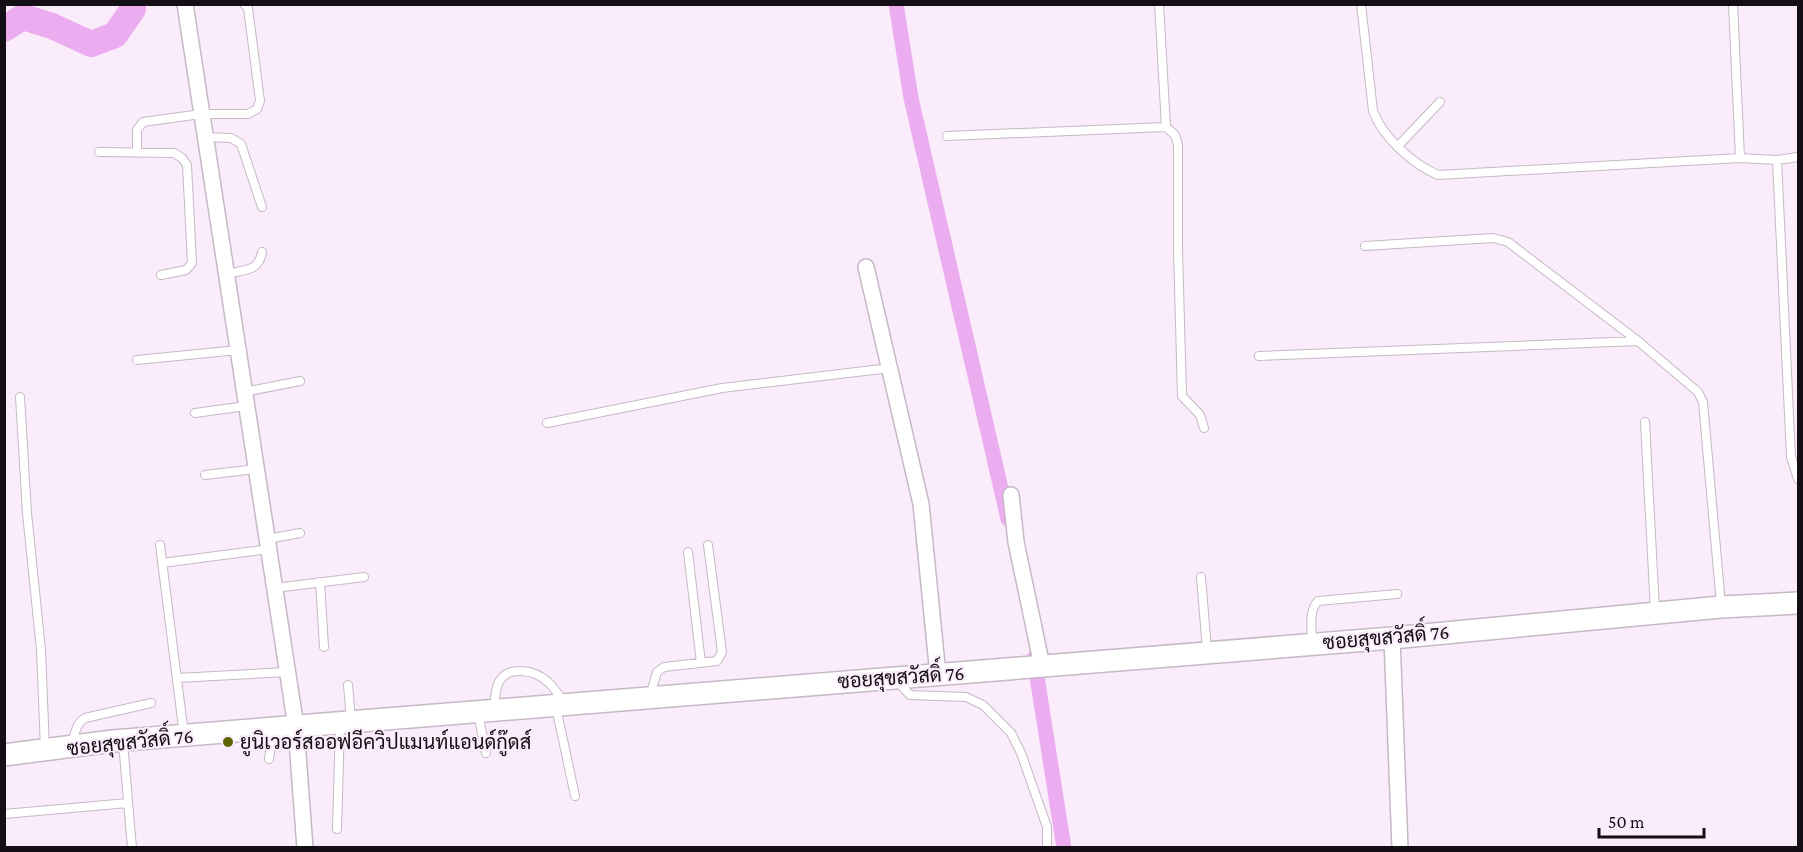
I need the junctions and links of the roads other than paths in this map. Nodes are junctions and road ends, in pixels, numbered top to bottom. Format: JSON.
{"nodes":[{"id":1,"x":185,"y":4,"type":"edge"},
{"id":2,"x":244,"y":4,"type":"edge"},
{"id":3,"x":1159,"y":4,"type":"edge"},
{"id":4,"x":1361,"y":4,"type":"edge"},
{"id":5,"x":1733,"y":4,"type":"edge"},
{"id":6,"x":1440,"y":102,"type":"dead end"},
{"id":7,"x":201,"y":114,"type":"junction"},
{"id":8,"x":1166,"y":127,"type":"junction"},
{"id":9,"x":947,"y":136,"type":"dead end"},
{"id":10,"x":205,"y":137,"type":"junction"},
{"id":11,"x":1398,"y":146,"type":"junction"},
{"id":12,"x":99,"y":152,"type":"dead end"},
{"id":13,"x":136,"y":152,"type":"junction"},
{"id":14,"x":1798,"y":157,"type":"edge"},
{"id":15,"x":1740,"y":158,"type":"junction"},
{"id":16,"x":1777,"y":160,"type":"junction"},
{"id":17,"x":262,"y":207,"type":"dead end"},
{"id":18,"x":1365,"y":246,"type":"dead end"},
{"id":19,"x":262,"y":252,"type":"dead end"},
{"id":20,"x":866,"y":267,"type":"dead end"},
{"id":21,"x":226,"y":274,"type":"junction"},
{"id":22,"x":161,"y":275,"type":"dead end"},
{"id":23,"x":1638,"y":341,"type":"junction"},
{"id":24,"x":238,"y":350,"type":"junction"},
{"id":25,"x":1259,"y":356,"type":"dead end"},
{"id":26,"x":137,"y":360,"type":"dead end"},
{"id":27,"x":890,"y":368,"type":"junction"},
{"id":28,"x":300,"y":381,"type":"dead end"},
{"id":29,"x":20,"y":397,"type":"dead end"},
{"id":30,"x":245,"y":399,"type":"junction"},
{"id":31,"x":195,"y":413,"type":"dead end"},
{"id":32,"x":1645,"y":422,"type":"dead end"},
{"id":33,"x":547,"y":423,"type":"dead end"},
{"id":34,"x":1204,"y":428,"type":"dead end"},
{"id":35,"x":256,"y":469,"type":"junction"},
{"id":36,"x":205,"y":475,"type":"dead end"},
{"id":37,"x":1798,"y":479,"type":"edge"},
{"id":38,"x":1011,"y":495,"type":"dead end"},
{"id":39,"x":300,"y":533,"type":"dead end"},
{"id":40,"x":268,"y":544,"type":"junction"},
{"id":41,"x":708,"y":544,"type":"dead end"},
{"id":42,"x":160,"y":545,"type":"dead end"},
{"id":43,"x":688,"y":552,"type":"dead end"},
{"id":44,"x":162,"y":563,"type":"junction"},
{"id":45,"x":364,"y":577,"type":"dead end"},
{"id":46,"x":1201,"y":577,"type":"dead end"},
{"id":47,"x":320,"y":582,"type":"junction"},
{"id":48,"x":274,"y":588,"type":"junction"},
{"id":49,"x":1397,"y":594,"type":"dead end"},
{"id":50,"x":1798,"y":603,"type":"edge"},
{"id":51,"x":1721,"y":607,"type":"junction"},
{"id":52,"x":1656,"y":613,"type":"junction"},
{"id":53,"x":1392,"y":638,"type":"junction"},
{"id":54,"x":1312,"y":644,"type":"junction"},
{"id":55,"x":324,"y":647,"type":"dead end"},
{"id":56,"x":1207,"y":653,"type":"junction"},
{"id":57,"x":701,"y":663,"type":"junction"},
{"id":58,"x":1033,"y":667,"type":"junction"},
{"id":59,"x":288,"y":672,"type":"junction"},
{"id":60,"x":938,"y":675,"type":"junction"},
{"id":61,"x":177,"y":678,"type":"junction"},
{"id":62,"x":896,"y":678,"type":"junction"},
{"id":63,"x":348,"y":685,"type":"dead end"},
{"id":64,"x":649,"y":698,"type":"junction"},
{"id":65,"x":151,"y":703,"type":"dead end"},
{"id":66,"x":560,"y":705,"type":"junction"},
{"id":67,"x":486,"y":711,"type":"junction"},
{"id":68,"x":345,"y":722,"type":"junction"},
{"id":69,"x":296,"y":727,"type":"junction"},
{"id":70,"x":273,"y":729,"type":"junction"},
{"id":71,"x":184,"y":736,"type":"junction"},
{"id":72,"x":123,"y":741,"type":"junction"},
{"id":73,"x":71,"y":747,"type":"junction"},
{"id":74,"x":45,"y":750,"type":"junction"},
{"id":75,"x":486,"y":753,"type":"dead end"},
{"id":76,"x":4,"y":755,"type":"edge"},
{"id":77,"x":269,"y":759,"type":"dead end"},
{"id":78,"x":575,"y":796,"type":"dead end"},
{"id":79,"x":128,"y":803,"type":"junction"},
{"id":80,"x":4,"y":814,"type":"edge"},
{"id":81,"x":337,"y":829,"type":"dead end"},
{"id":82,"x":132,"y":848,"type":"edge"},
{"id":83,"x":305,"y":848,"type":"edge"},
{"id":84,"x":1047,"y":848,"type":"edge"},
{"id":85,"x":1401,"y":848,"type":"edge"}],
"edges":[{"from":1,"to":7,"type":"street"},
{"from":2,"to":7,"type":"lane"},
{"from":3,"to":8,"type":"lane"},
{"from":4,"to":11,"type":"lane"},
{"from":5,"to":15,"type":"lane"},
{"from":6,"to":11,"type":"lane"},
{"from":7,"to":10,"type":"street"},
{"from":7,"to":13,"type":"lane"},
{"from":8,"to":9,"type":"lane"},
{"from":8,"to":34,"type":"lane"},
{"from":10,"to":17,"type":"lane"},
{"from":10,"to":21,"type":"street"},
{"from":11,"to":15,"type":"lane"},
{"from":12,"to":13,"type":"lane"},
{"from":13,"to":22,"type":"lane"},
{"from":14,"to":16,"type":"lane"},
{"from":15,"to":16,"type":"lane"},
{"from":16,"to":37,"type":"lane"},
{"from":18,"to":23,"type":"lane"},
{"from":19,"to":21,"type":"lane"},
{"from":20,"to":27,"type":"street"},
{"from":21,"to":24,"type":"street"},
{"from":23,"to":25,"type":"lane"},
{"from":23,"to":51,"type":"lane"},
{"from":24,"to":26,"type":"lane"},
{"from":24,"to":30,"type":"street"},
{"from":27,"to":33,"type":"lane"},
{"from":27,"to":60,"type":"street"},
{"from":28,"to":30,"type":"lane"},
{"from":29,"to":74,"type":"lane"},
{"from":30,"to":31,"type":"lane"},
{"from":30,"to":35,"type":"street"},
{"from":32,"to":52,"type":"lane"},
{"from":35,"to":36,"type":"lane"},
{"from":35,"to":40,"type":"street"},
{"from":38,"to":58,"type":"street"},
{"from":39,"to":40,"type":"lane"},
{"from":40,"to":44,"type":"lane"},
{"from":40,"to":48,"type":"street"},
{"from":41,"to":57,"type":"lane"},
{"from":42,"to":44,"type":"lane"},
{"from":43,"to":57,"type":"lane"},
{"from":44,"to":61,"type":"lane"},
{"from":45,"to":47,"type":"lane"},
{"from":46,"to":56,"type":"lane"},
{"from":47,"to":48,"type":"lane"},
{"from":47,"to":55,"type":"lane"},
{"from":48,"to":59,"type":"street"},
{"from":49,"to":54,"type":"lane"},
{"from":50,"to":51,"type":"street","name":"ซอยสุขสวัสดิ์ 76"},
{"from":51,"to":52,"type":"street","name":"ซอยสุขสวัสดิ์ 76"},
{"from":52,"to":53,"type":"street","name":"ซอยสุขสวัสดิ์ 76"},
{"from":53,"to":54,"type":"street","name":"ซอยสุขสวัสดิ์ 76"},
{"from":53,"to":85,"type":"street"},
{"from":54,"to":56,"type":"street","name":"ซอยสุขสวัสดิ์ 76"},
{"from":56,"to":58,"type":"street","name":"ซอยสุขสวัสดิ์ 76"},
{"from":57,"to":64,"type":"lane"},
{"from":58,"to":60,"type":"street","name":"ซอยสุขสวัสดิ์ 76"},
{"from":59,"to":61,"type":"lane"},
{"from":59,"to":69,"type":"street"},
{"from":60,"to":62,"type":"street","name":"ซอยสุขสวัสดิ์ 76"},
{"from":61,"to":71,"type":"lane"},
{"from":62,"to":64,"type":"street","name":"ซอยสุขสวัสดิ์ 76"},
{"from":62,"to":84,"type":"lane"},
{"from":63,"to":68,"type":"lane"},
{"from":64,"to":66,"type":"street","name":"ซอยสุขสวัสดิ์ 76"},
{"from":65,"to":73,"type":"lane"},
{"from":66,"to":67,"type":"street","name":"ซอยสุขสวัสดิ์ 76"},
{"from":66,"to":67,"type":"lane"},
{"from":66,"to":78,"type":"lane"},
{"from":67,"to":68,"type":"street","name":"ซอยสุขสวัสดิ์ 76"},
{"from":67,"to":75,"type":"lane"},
{"from":68,"to":69,"type":"street","name":"ซอยสุขสวัสดิ์ 76"},
{"from":68,"to":81,"type":"lane"},
{"from":69,"to":70,"type":"street","name":"ซอยสุขสวัสดิ์ 76"},
{"from":69,"to":83,"type":"street"},
{"from":70,"to":71,"type":"street","name":"ซอยสุขสวัสดิ์ 76"},
{"from":70,"to":77,"type":"lane"},
{"from":71,"to":72,"type":"street","name":"ซอยสุขสวัสดิ์ 76"},
{"from":72,"to":73,"type":"street","name":"ซอยสุขสวัสดิ์ 76"},
{"from":72,"to":79,"type":"lane"},
{"from":73,"to":74,"type":"street","name":"ซอยสุขสวัสดิ์ 76"},
{"from":74,"to":76,"type":"street","name":"ซอยสุขสวัสดิ์ 76"},
{"from":79,"to":80,"type":"lane"},
{"from":79,"to":82,"type":"lane"}]}
